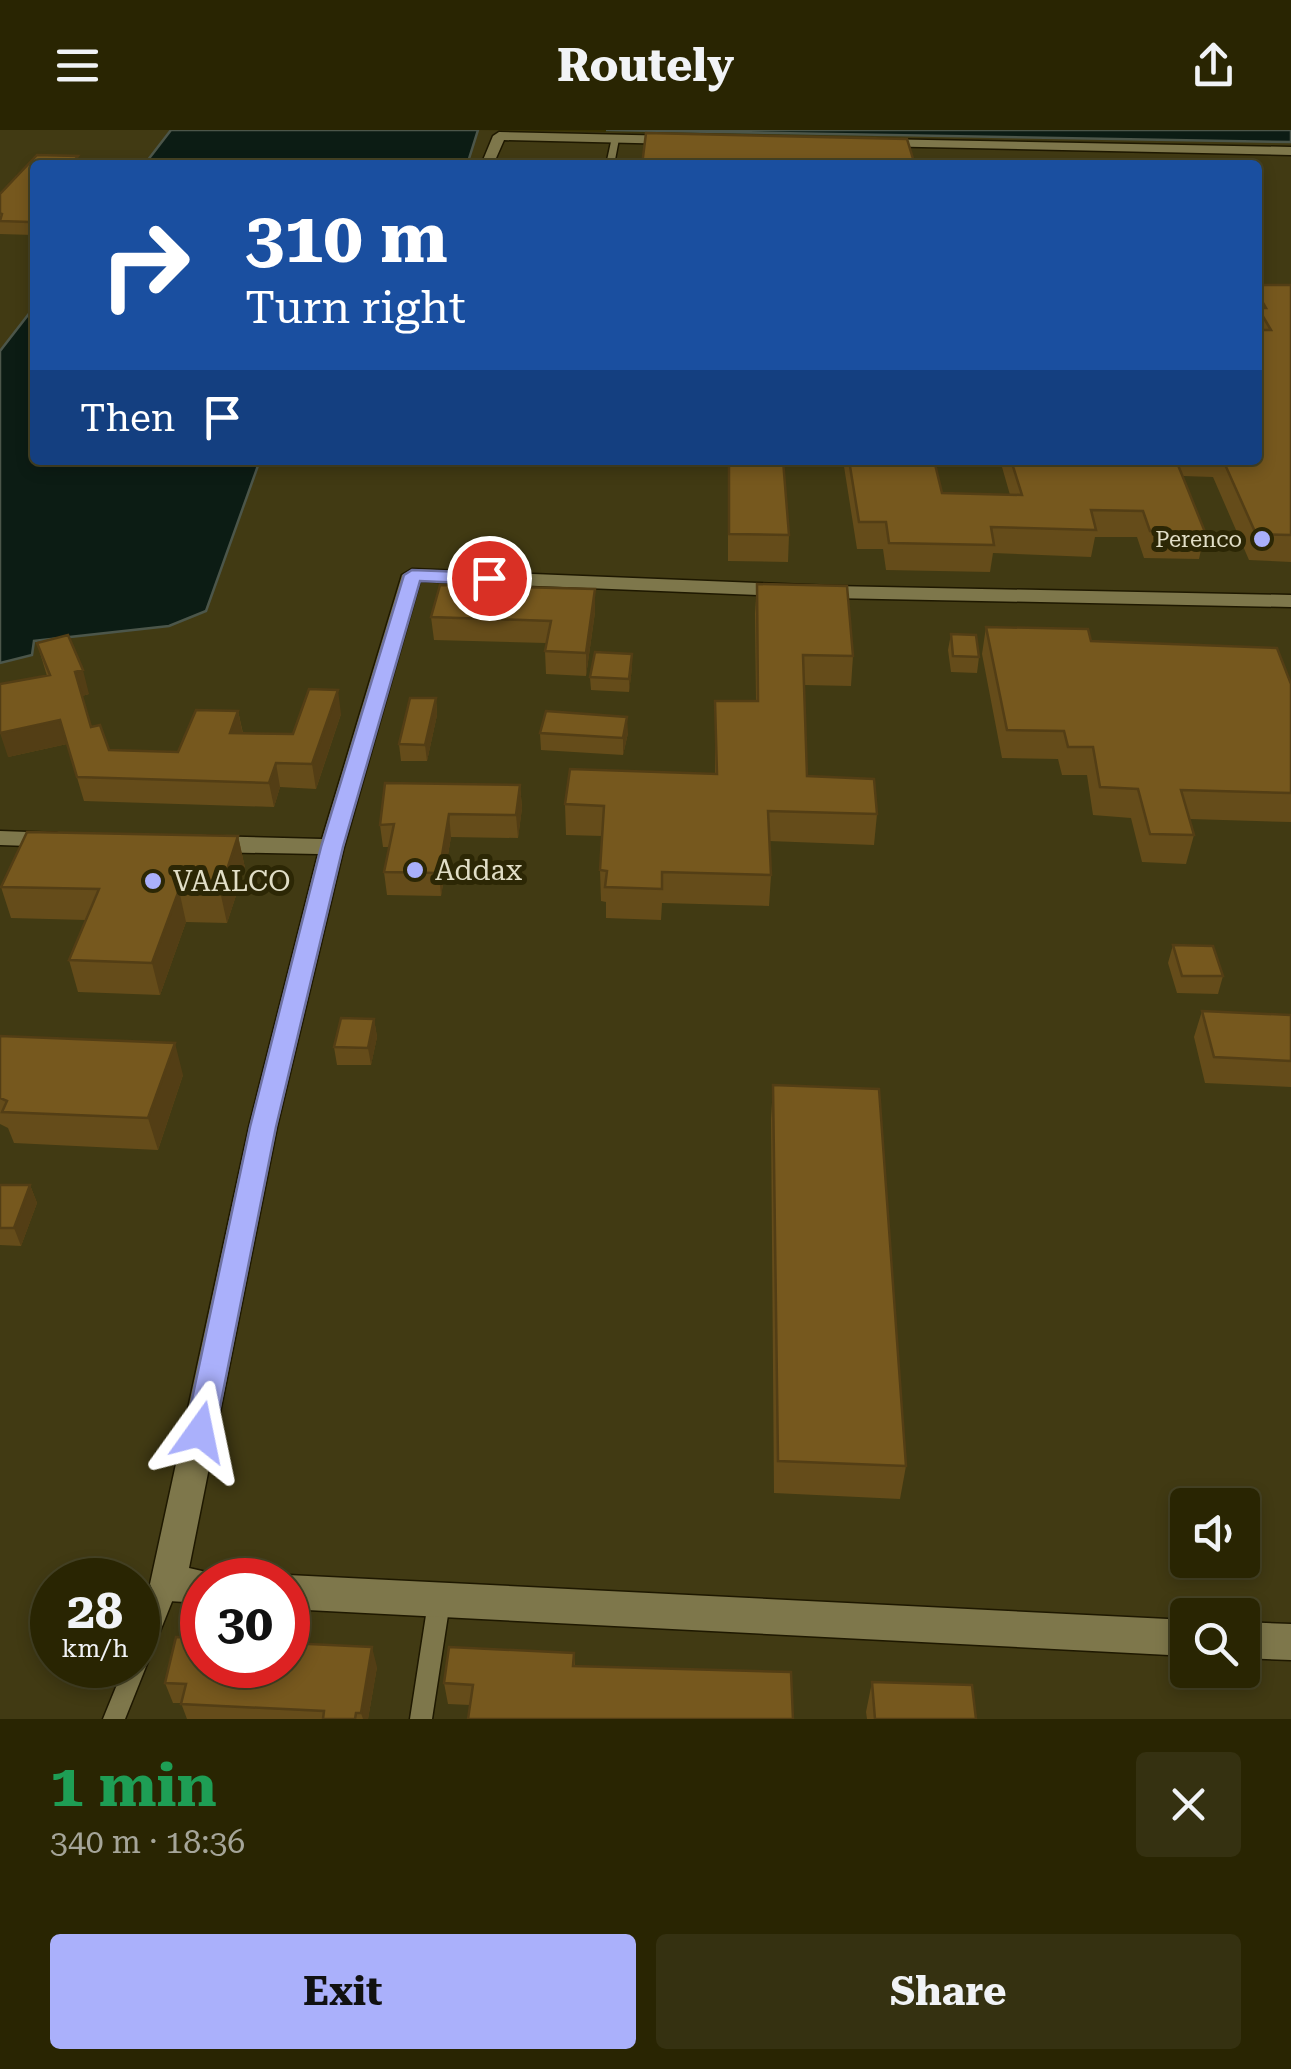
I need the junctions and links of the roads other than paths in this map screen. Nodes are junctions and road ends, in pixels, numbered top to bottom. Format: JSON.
{"nodes":[{"id":1,"x":615,"y":138,"type":"junction"},
{"id":2,"x":692,"y":140,"type":"edge"},
{"id":3,"x":863,"y":142,"type":"edge"},
{"id":4,"x":1172,"y":149,"type":"junction"},
{"id":5,"x":1291,"y":151,"type":"edge"},
{"id":6,"x":489,"y":160,"type":"edge"},
{"id":7,"x":611,"y":160,"type":"edge"},
{"id":8,"x":1178,"y":160,"type":"edge"},
{"id":9,"x":1291,"y":602,"type":"edge"},
{"id":10,"x":0,"y":838,"type":"edge"},
{"id":11,"x":78,"y":840,"type":"edge"},
{"id":12,"x":176,"y":843,"type":"edge"},
{"id":13,"x":332,"y":847,"type":"junction"},
{"id":14,"x":168,"y":1584,"type":"junction"},
{"id":15,"x":180,"y":1585,"type":"edge"},
{"id":16,"x":310,"y":1593,"type":"edge"},
{"id":17,"x":439,"y":1602,"type":"junction"},
{"id":18,"x":160,"y":1604,"type":"edge"},
{"id":19,"x":1170,"y":1637,"type":"edge"},
{"id":20,"x":1260,"y":1641,"type":"edge"},
{"id":21,"x":1291,"y":1642,"type":"edge"},
{"id":22,"x":126,"y":1688,"type":"edge"},
{"id":23,"x":114,"y":1719,"type":"edge"},
{"id":24,"x":422,"y":1719,"type":"edge"}],
"edges":[{"from":1,"to":2,"type":"street"},
{"from":1,"to":6,"type":"street"},
{"from":1,"to":7,"type":"lane"},
{"from":3,"to":4,"type":"street"},
{"from":4,"to":5,"type":"street"},
{"from":4,"to":8,"type":"street"},
{"from":9,"to":13,"type":"street"},
{"from":10,"to":11,"type":"street"},
{"from":12,"to":13,"type":"street"},
{"from":13,"to":14,"type":"street"},
{"from":14,"to":15,"type":"street"},
{"from":14,"to":18,"type":"lane"},
{"from":16,"to":17,"type":"street"},
{"from":17,"to":19,"type":"street"},
{"from":17,"to":24,"type":"lane"},
{"from":20,"to":21,"type":"street"},
{"from":22,"to":23,"type":"lane"}]}
